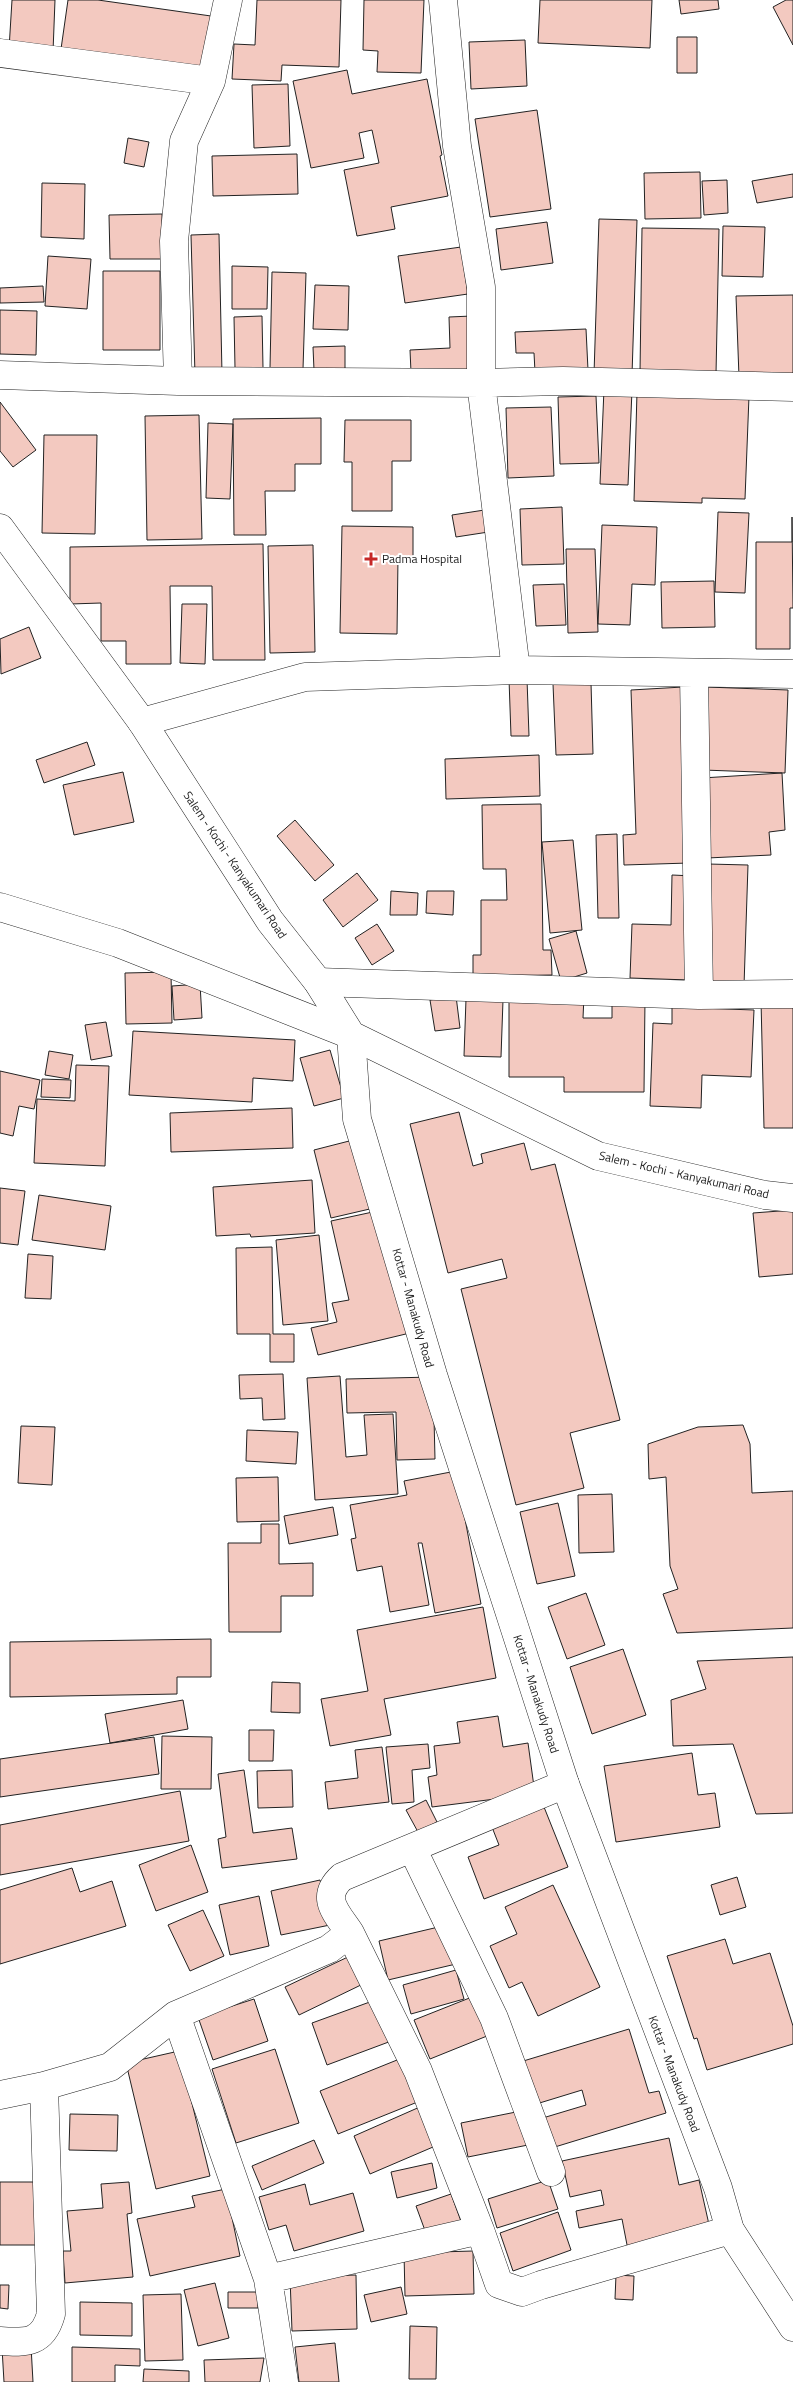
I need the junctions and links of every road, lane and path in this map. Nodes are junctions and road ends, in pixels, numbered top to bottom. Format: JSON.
{"nodes":[{"id":1,"x":228,"y":0,"type":"edge"},
{"id":2,"x":444,"y":0,"type":"edge"},
{"id":3,"x":0,"y":53,"type":"edge"},
{"id":4,"x":211,"y":80,"type":"junction"},
{"id":5,"x":0,"y":375,"type":"edge"},
{"id":6,"x":178,"y":380,"type":"junction"},
{"id":7,"x":481,"y":383,"type":"junction"},
{"id":8,"x":793,"y":386,"type":"edge"},
{"id":9,"x":0,"y":528,"type":"edge"},
{"id":10,"x":516,"y":670,"type":"junction"},
{"id":11,"x":694,"y":674,"type":"junction"},
{"id":12,"x":793,"y":674,"type":"edge"},
{"id":13,"x":142,"y":722,"type":"junction"},
{"id":14,"x":0,"y":907,"type":"edge"},
{"id":15,"x":318,"y":982,"type":"junction"},
{"id":16,"x":793,"y":994,"type":"edge"},
{"id":17,"x":699,"y":995,"type":"junction"},
{"id":18,"x":351,"y":1035,"type":"junction"},
{"id":19,"x":793,"y":1198,"type":"edge"},
{"id":20,"x":565,"y":1784,"type":"junction"},
{"id":21,"x":412,"y":1848,"type":"junction"},
{"id":22,"x":350,"y":1933,"type":"junction"},
{"id":23,"x":176,"y":2015,"type":"junction"},
{"id":24,"x":44,"y":2086,"type":"junction"},
{"id":25,"x":0,"y":2095,"type":"edge"},
{"id":26,"x":551,"y":2172,"type":"dead end"},
{"id":27,"x":480,"y":2230,"type":"junction"},
{"id":28,"x":730,"y":2230,"type":"junction"},
{"id":29,"x":268,"y":2279,"type":"junction"},
{"id":30,"x":793,"y":2327,"type":"edge"},
{"id":31,"x":0,"y":2341,"type":"edge"},
{"id":32,"x":284,"y":2382,"type":"edge"}],
"edges":[{"from":1,"to":4,"type":"main road"},
{"from":2,"to":7,"type":"main road"},
{"from":3,"to":4,"type":"main road"},
{"from":4,"to":6,"type":"main road"},
{"from":5,"to":6,"type":"main road"},
{"from":6,"to":7,"type":"main road"},
{"from":7,"to":8,"type":"main road"},
{"from":7,"to":10,"type":"main road"},
{"from":9,"to":13,"type":"main road","name":"Salem - Kochi - Kanyakumari Road"},
{"from":10,"to":11,"type":"main road"},
{"from":10,"to":13,"type":"main road"},
{"from":11,"to":12,"type":"main road"},
{"from":11,"to":17,"type":"main road"},
{"from":13,"to":15,"type":"main road","name":"Salem - Kochi - Kanyakumari Road"},
{"from":14,"to":18,"type":"main road"},
{"from":15,"to":17,"type":"main road"},
{"from":15,"to":18,"type":"main road","name":"Salem - Kochi - Kanyakumari Road"},
{"from":16,"to":17,"type":"main road"},
{"from":18,"to":19,"type":"main road","name":"Salem - Kochi - Kanyakumari Road"},
{"from":18,"to":20,"type":"main road","name":"Kottar - Manakudy Road"},
{"from":20,"to":21,"type":"main road"},
{"from":20,"to":28,"type":"main road","name":"Kottar - Manakudy Road"},
{"from":21,"to":22,"type":"main road"},
{"from":21,"to":26,"type":"main road"},
{"from":22,"to":23,"type":"main road"},
{"from":22,"to":27,"type":"main road"},
{"from":23,"to":24,"type":"main road"},
{"from":23,"to":29,"type":"main road"},
{"from":24,"to":25,"type":"main road"},
{"from":24,"to":31,"type":"main road"},
{"from":27,"to":28,"type":"main road"},
{"from":27,"to":29,"type":"main road"},
{"from":28,"to":30,"type":"main road","name":"Kottar - Manakudy Road"},
{"from":29,"to":32,"type":"main road"}]}
